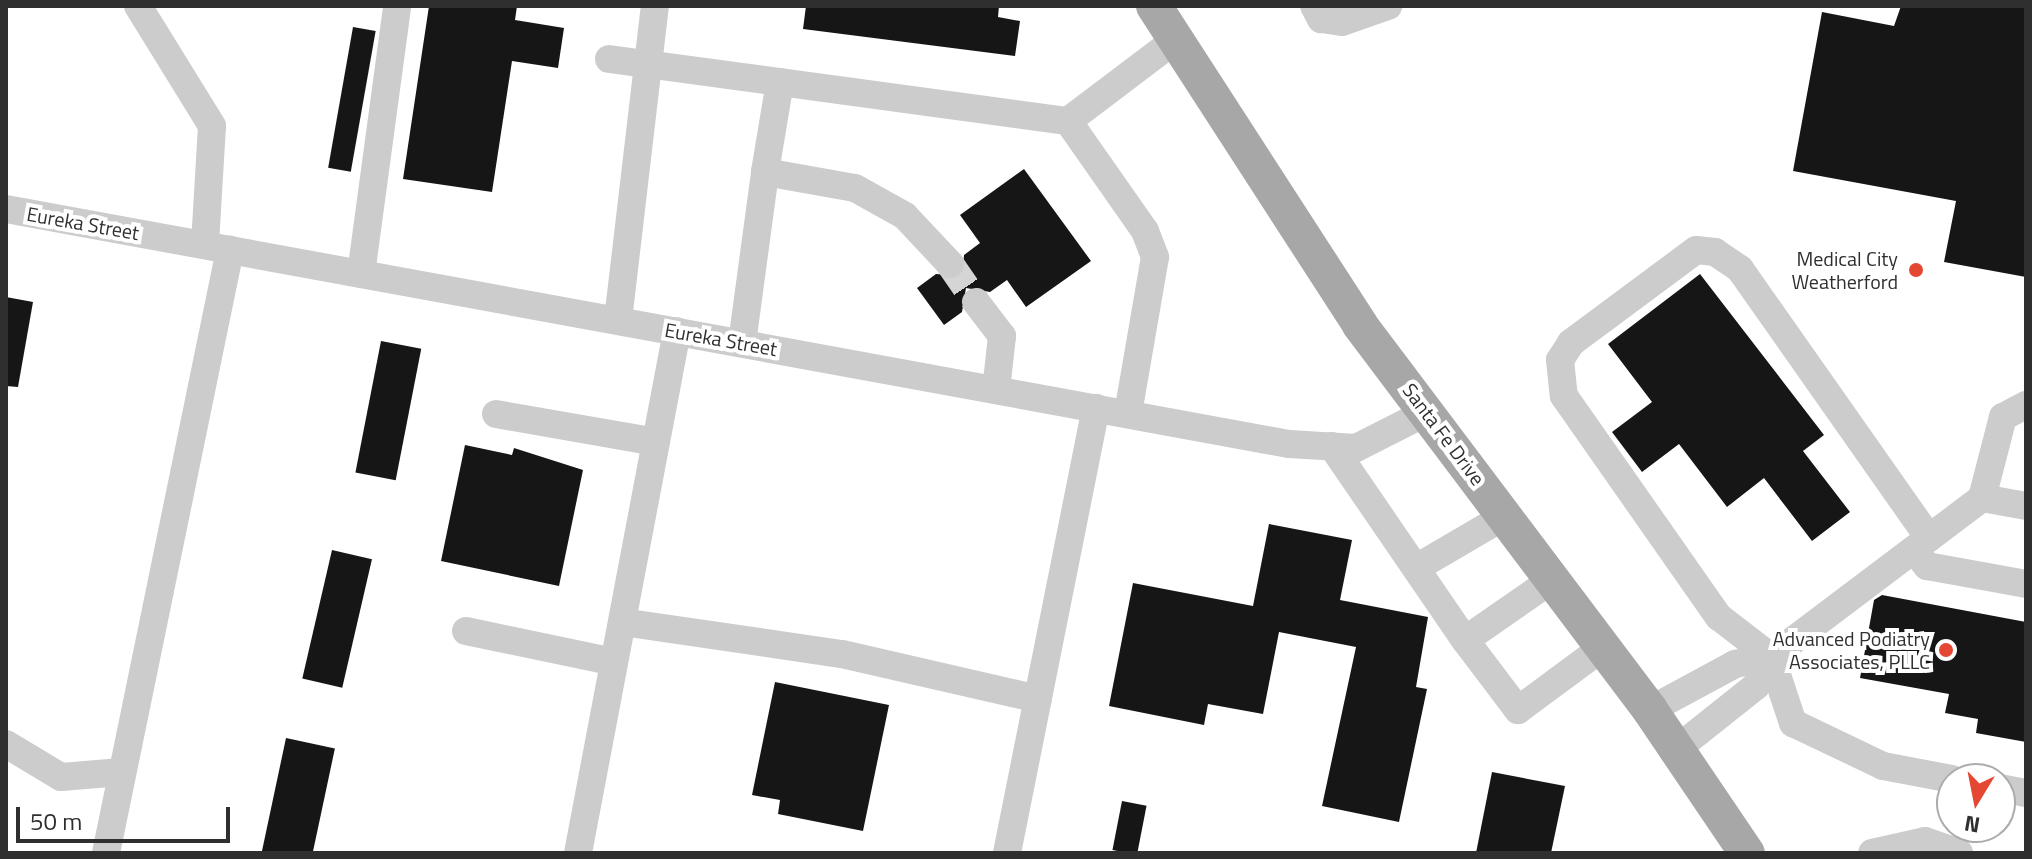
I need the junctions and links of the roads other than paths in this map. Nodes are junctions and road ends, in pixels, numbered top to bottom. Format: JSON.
{"nodes":[{"id":1,"x":138,"y":6,"type":"edge"},
{"id":2,"x":397,"y":6,"type":"edge"},
{"id":3,"x":655,"y":6,"type":"edge"},
{"id":4,"x":1154,"y":6,"type":"edge"},
{"id":5,"x":1314,"y":6,"type":"edge"},
{"id":6,"x":1388,"y":6,"type":"edge"},
{"id":7,"x":1175,"y":40,"type":"junction"},
{"id":8,"x":609,"y":59,"type":"dead end"},
{"id":9,"x":649,"y":64,"type":"junction"},
{"id":10,"x":780,"y":82,"type":"junction"},
{"id":11,"x":1068,"y":121,"type":"junction"},
{"id":12,"x":765,"y":172,"type":"junction"},
{"id":13,"x":6,"y":209,"type":"edge"},
{"id":14,"x":217,"y":247,"type":"junction"},
{"id":15,"x":950,"y":264,"type":"tunnel mouth"},
{"id":16,"x":361,"y":274,"type":"junction"},
{"id":17,"x":976,"y":302,"type":"tunnel mouth"},
{"id":18,"x":618,"y":320,"type":"junction"},
{"id":19,"x":677,"y":331,"type":"junction"},
{"id":20,"x":742,"y":343,"type":"junction"},
{"id":21,"x":996,"y":390,"type":"junction"},
{"id":22,"x":2026,"y":405,"type":"edge"},
{"id":23,"x":1096,"y":408,"type":"junction"},
{"id":24,"x":1429,"y":411,"type":"junction"},
{"id":25,"x":496,"y":414,"type":"dead end"},
{"id":26,"x":1128,"y":414,"type":"junction"},
{"id":27,"x":656,"y":442,"type":"junction"},
{"id":28,"x":1332,"y":446,"type":"junction"},
{"id":29,"x":1982,"y":498,"type":"junction"},
{"id":30,"x":2026,"y":506,"type":"edge"},
{"id":31,"x":1505,"y":516,"type":"junction"},
{"id":32,"x":1921,"y":544,"type":"junction"},
{"id":33,"x":1416,"y":568,"type":"junction"},
{"id":34,"x":1553,"y":579,"type":"junction"},
{"id":35,"x":2026,"y":584,"type":"edge"},
{"id":36,"x":622,"y":622,"type":"junction"},
{"id":37,"x":466,"y":631,"type":"dead end"},
{"id":38,"x":1465,"y":640,"type":"junction"},
{"id":39,"x":1603,"y":647,"type":"junction"},
{"id":40,"x":1771,"y":657,"type":"junction"},
{"id":41,"x":614,"y":662,"type":"junction"},
{"id":42,"x":1038,"y":699,"type":"junction"},
{"id":43,"x":1650,"y":710,"type":"junction"},
{"id":44,"x":6,"y":744,"type":"edge"},
{"id":45,"x":1678,"y":748,"type":"junction"},
{"id":46,"x":122,"y":772,"type":"junction"},
{"id":47,"x":1936,"y":776,"type":"edge"},
{"id":48,"x":584,"y":852,"type":"edge"},
{"id":49,"x":106,"y":853,"type":"edge"},
{"id":50,"x":1007,"y":853,"type":"edge"},
{"id":51,"x":1747,"y":853,"type":"edge"},
{"id":52,"x":1872,"y":853,"type":"edge"},
{"id":53,"x":1959,"y":853,"type":"edge"}],
"edges":[{"from":1,"to":14,"type":"street"},
{"from":2,"to":16,"type":"street"},
{"from":3,"to":9,"type":"street"},
{"from":4,"to":7,"type":"main road","name":"Santa Fe Drive"},
{"from":5,"to":6,"type":"street"},
{"from":7,"to":11,"type":"street"},
{"from":7,"to":24,"type":"main road","name":"Santa Fe Drive"},
{"from":8,"to":9,"type":"street"},
{"from":9,"to":10,"type":"street"},
{"from":9,"to":18,"type":"street"},
{"from":10,"to":11,"type":"street"},
{"from":10,"to":12,"type":"street"},
{"from":11,"to":26,"type":"street"},
{"from":12,"to":15,"type":"street"},
{"from":12,"to":20,"type":"street"},
{"from":13,"to":14,"type":"street","name":"Eureka Street"},
{"from":14,"to":16,"type":"street","name":"Eureka Street"},
{"from":14,"to":46,"type":"street"},
{"from":16,"to":18,"type":"street","name":"Eureka Street"},
{"from":17,"to":21,"type":"street"},
{"from":18,"to":19,"type":"street","name":"Eureka Street"},
{"from":19,"to":20,"type":"street","name":"Eureka Street"},
{"from":19,"to":27,"type":"street"},
{"from":20,"to":21,"type":"street","name":"Eureka Street"},
{"from":21,"to":23,"type":"street","name":"Eureka Street"},
{"from":22,"to":29,"type":"street"},
{"from":23,"to":26,"type":"street","name":"Eureka Street"},
{"from":23,"to":42,"type":"street"},
{"from":24,"to":28,"type":"street","name":"Eureka Street"},
{"from":24,"to":31,"type":"main road","name":"Santa Fe Drive"},
{"from":25,"to":27,"type":"street"},
{"from":26,"to":28,"type":"street","name":"Eureka Street"},
{"from":27,"to":36,"type":"street"},
{"from":28,"to":33,"type":"street"},
{"from":29,"to":30,"type":"street"},
{"from":29,"to":32,"type":"street"},
{"from":31,"to":33,"type":"street"},
{"from":31,"to":34,"type":"main road","name":"Santa Fe Drive"},
{"from":32,"to":35,"type":"street"},
{"from":32,"to":40,"type":"street"},
{"from":32,"to":40,"type":"street"},
{"from":33,"to":38,"type":"street"},
{"from":34,"to":38,"type":"street"},
{"from":34,"to":39,"type":"main road","name":"Santa Fe Drive"},
{"from":36,"to":41,"type":"street"},
{"from":36,"to":42,"type":"street"},
{"from":37,"to":41,"type":"street"},
{"from":38,"to":39,"type":"street"},
{"from":39,"to":43,"type":"main road","name":"Santa Fe Drive"},
{"from":40,"to":43,"type":"street"},
{"from":40,"to":45,"type":"street"},
{"from":40,"to":47,"type":"street"},
{"from":41,"to":48,"type":"street"},
{"from":42,"to":50,"type":"street"},
{"from":43,"to":45,"type":"main road","name":"Santa Fe Drive"},
{"from":44,"to":46,"type":"street"},
{"from":45,"to":51,"type":"main road","name":"Santa Fe Drive"},
{"from":46,"to":49,"type":"street"},
{"from":52,"to":53,"type":"street"}]}
